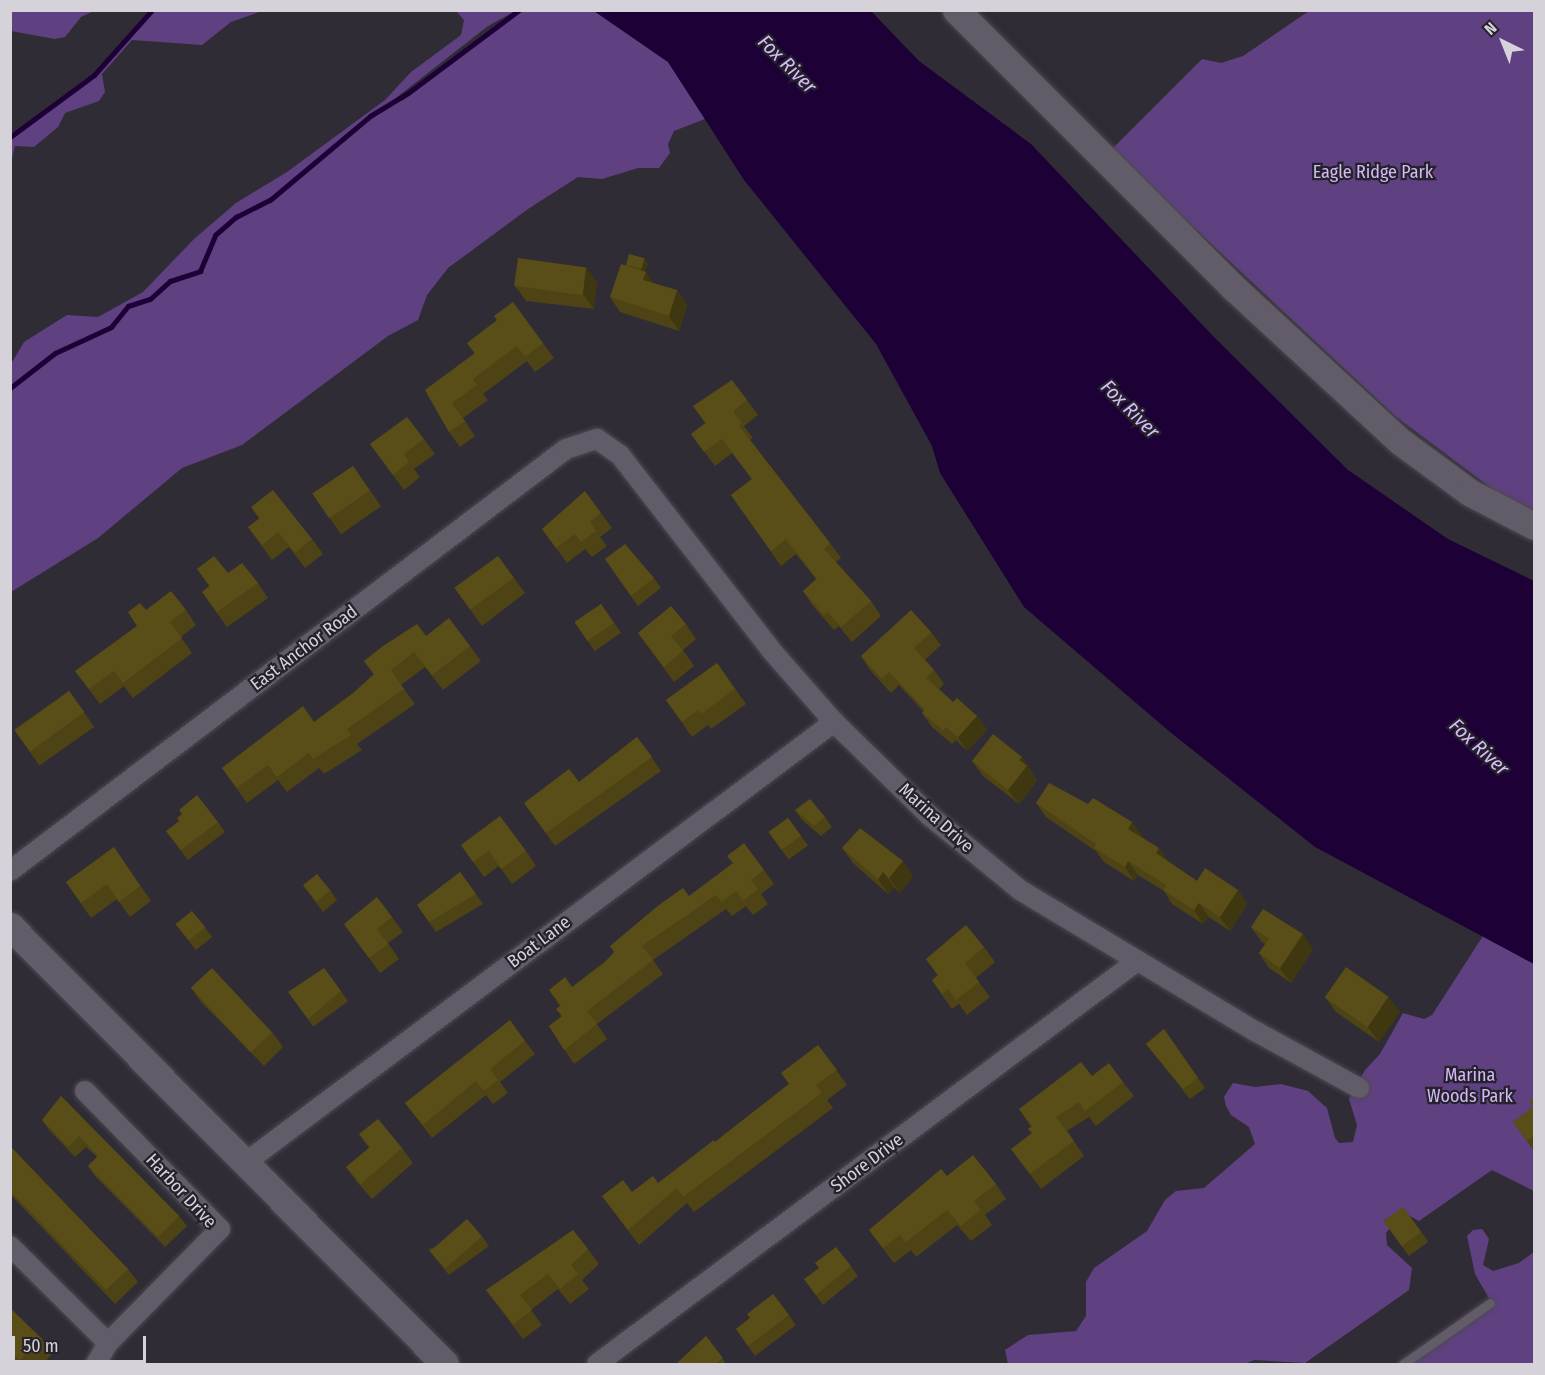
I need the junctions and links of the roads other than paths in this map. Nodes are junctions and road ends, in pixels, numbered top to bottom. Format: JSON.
{"nodes":[{"id":1,"x":956,"y":10,"type":"edge"},
{"id":2,"x":603,"y":440,"type":"joint"},
{"id":3,"x":1534,"y":526,"type":"edge"},
{"id":4,"x":834,"y":722,"type":"junction"},
{"id":5,"x":10,"y":871,"type":"edge"},
{"id":6,"x":10,"y":926,"type":"edge"},
{"id":7,"x":1137,"y":961,"type":"junction"},
{"id":8,"x":1359,"y":1088,"type":"dead end"},
{"id":9,"x":85,"y":1091,"type":"dead end"},
{"id":10,"x":245,"y":1163,"type":"junction"},
{"id":11,"x":10,"y":1246,"type":"edge"},
{"id":12,"x":1490,"y":1303,"type":"dead end"},
{"id":13,"x":108,"y":1343,"type":"junction"},
{"id":14,"x":96,"y":1365,"type":"edge"},
{"id":15,"x":445,"y":1365,"type":"edge"},
{"id":16,"x":597,"y":1365,"type":"edge"},
{"id":17,"x":1403,"y":1365,"type":"edge"}],
"edges":[{"from":1,"to":3,"type":"street"},
{"from":2,"to":4,"type":"street","name":"Marina Drive"},
{"from":2,"to":5,"type":"street","name":"East Anchor Road"},
{"from":4,"to":7,"type":"street","name":"Marina Drive"},
{"from":4,"to":10,"type":"street","name":"Boat Lane"},
{"from":6,"to":10,"type":"street"},
{"from":7,"to":8,"type":"street","name":"Marina Drive"},
{"from":7,"to":16,"type":"street","name":"Shore Drive"},
{"from":9,"to":13,"type":"street","name":"Harbor Drive"},
{"from":10,"to":15,"type":"street"},
{"from":11,"to":13,"type":"street"},
{"from":12,"to":17,"type":"lane"},
{"from":13,"to":14,"type":"street","name":"Harbor Drive"}]}
